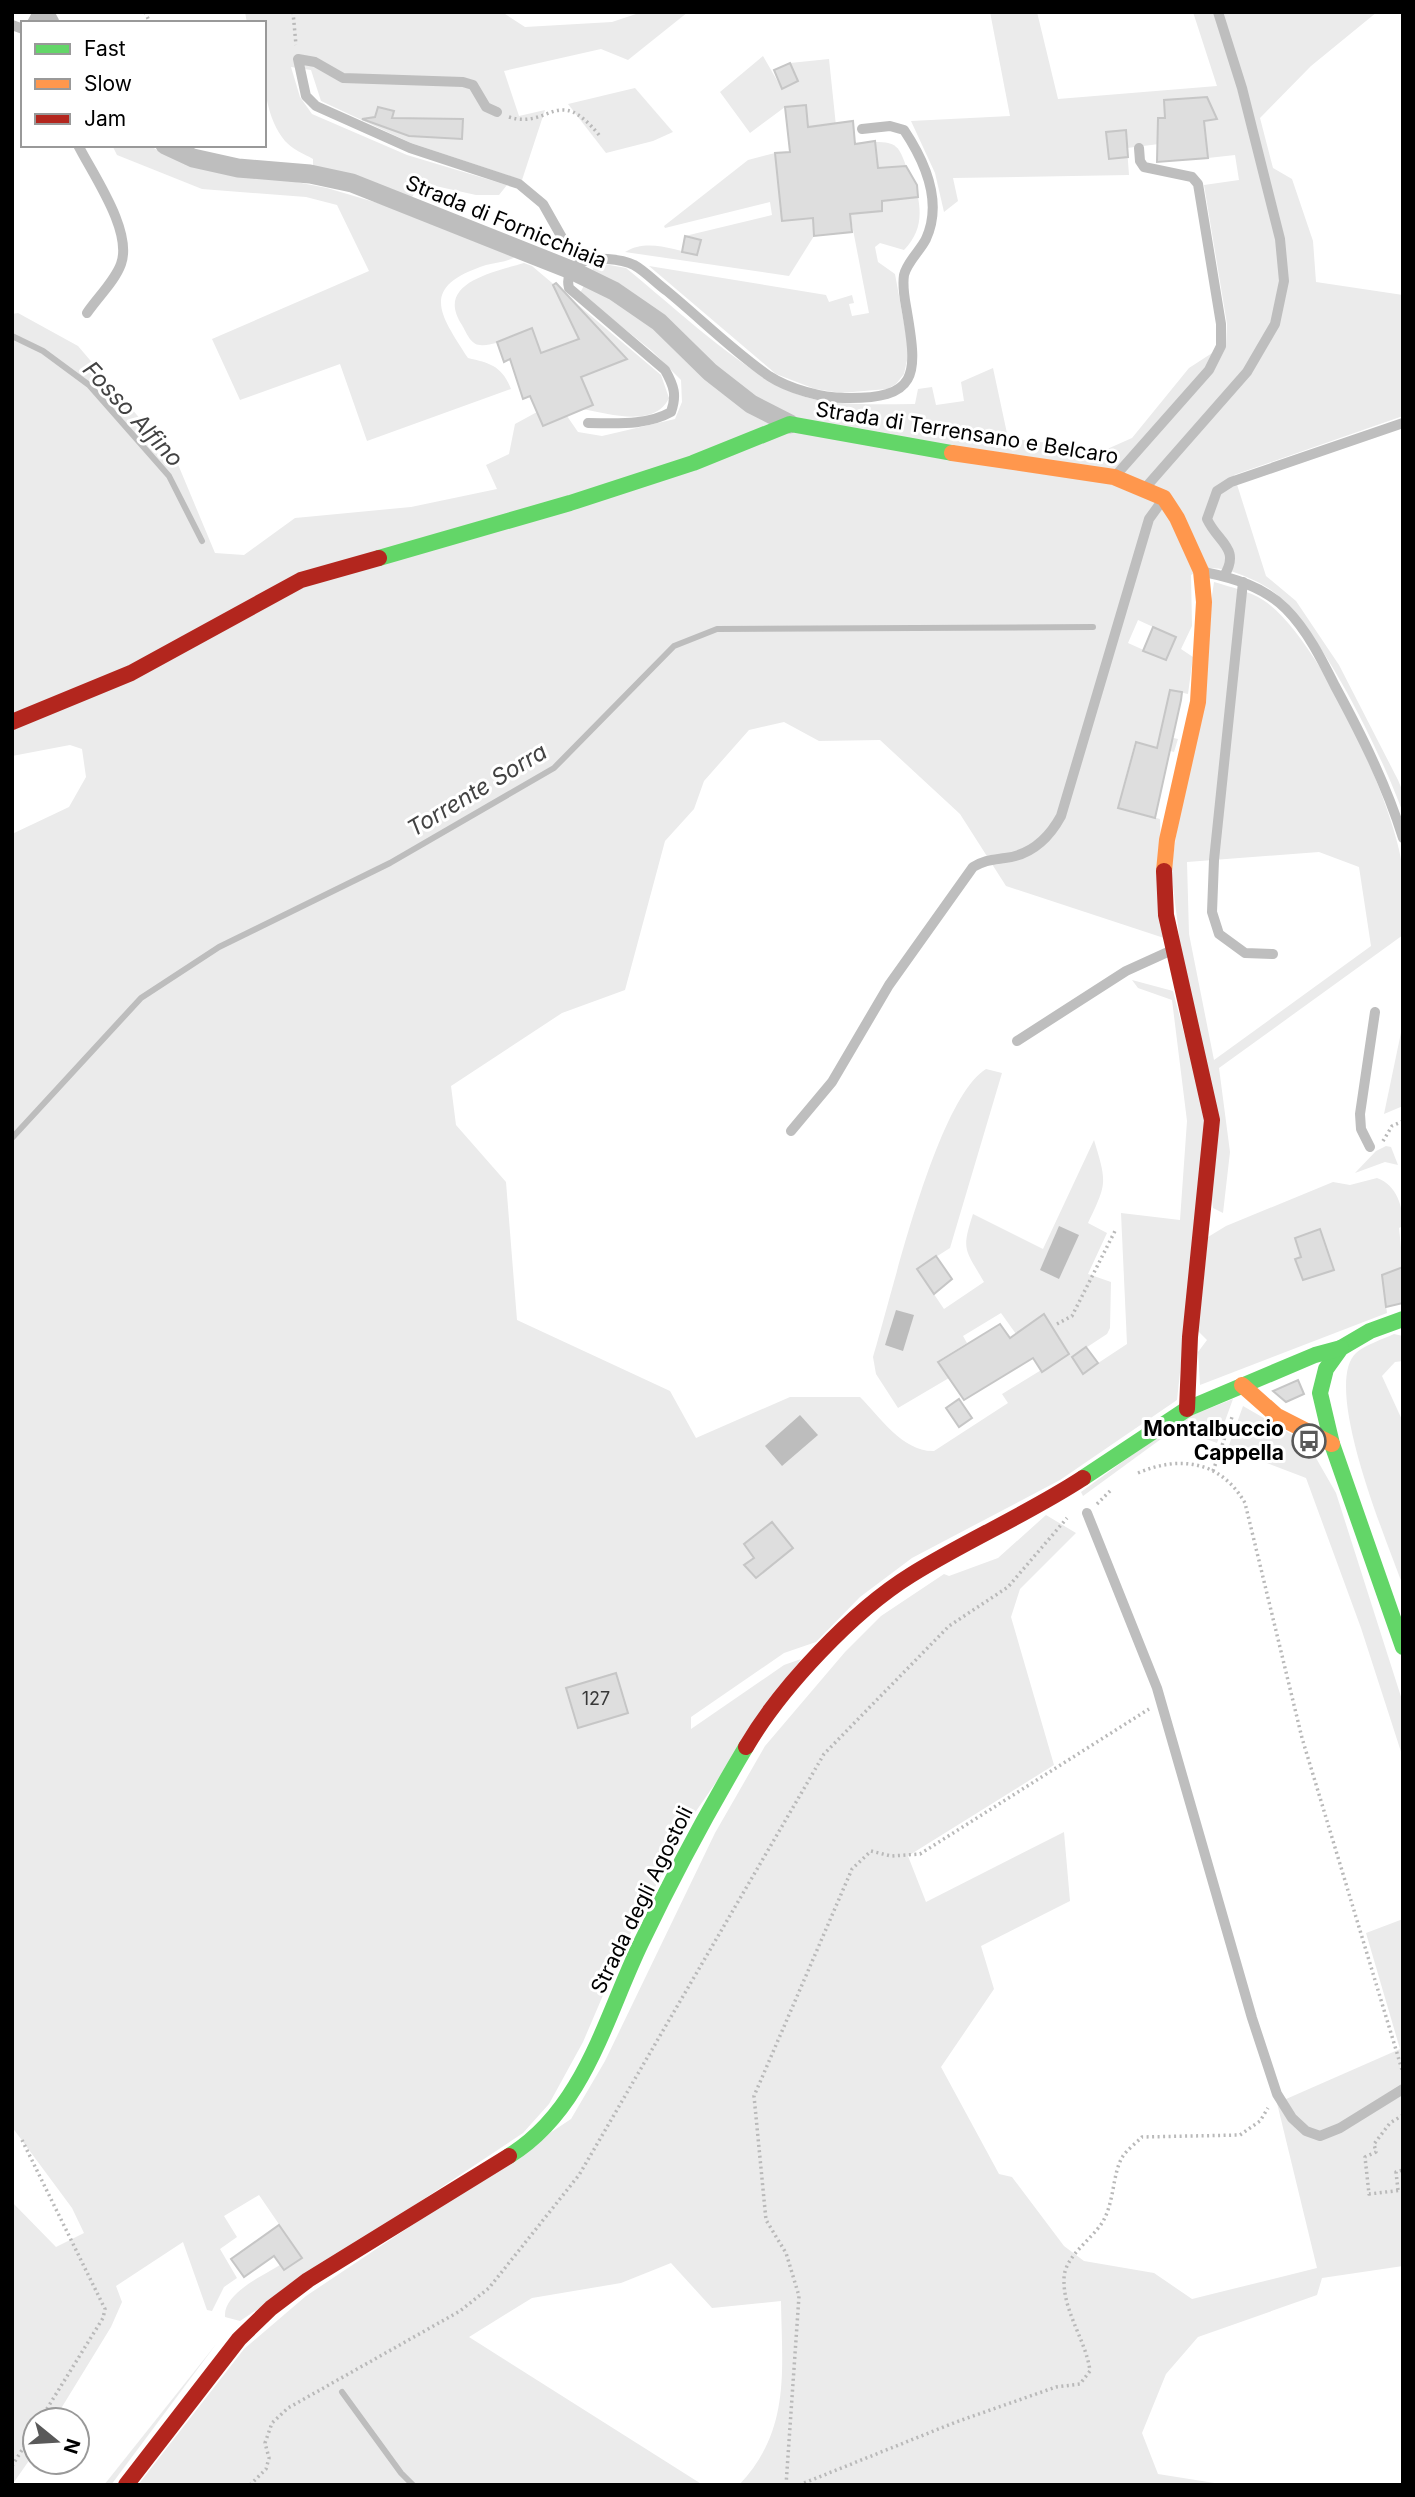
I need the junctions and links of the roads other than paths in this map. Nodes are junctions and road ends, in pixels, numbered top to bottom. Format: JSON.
{"nodes":[{"id":1,"x":1218,"y":12,"type":"edge"},
{"id":2,"x":497,"y":113,"type":"road end"},
{"id":3,"x":862,"y":129,"type":"dead end"},
{"id":4,"x":79,"y":147,"type":"edge"},
{"id":5,"x":169,"y":147,"type":"edge"},
{"id":6,"x":1139,"y":148,"type":"dead end"},
{"id":7,"x":578,"y":265,"type":"junction"},
{"id":8,"x":87,"y":313,"type":"dead end"},
{"id":9,"x":588,"y":423,"type":"dead end"},
{"id":10,"x":1403,"y":423,"type":"edge"},
{"id":11,"x":790,"y":424,"type":"junction"},
{"id":12,"x":1114,"y":477,"type":"junction"},
{"id":13,"x":1146,"y":488,"type":"junction"},
{"id":14,"x":1164,"y":498,"type":"junction"},
{"id":15,"x":1200,"y":571,"type":"junction"},
{"id":16,"x":1224,"y":576,"type":"junction"},
{"id":17,"x":1243,"y":582,"type":"junction"},
{"id":18,"x":12,"y":722,"type":"edge"},
{"id":19,"x":1403,"y":838,"type":"edge"},
{"id":20,"x":1174,"y":950,"type":"junction"},
{"id":21,"x":1273,"y":954,"type":"dead end"},
{"id":22,"x":1376,"y":1013,"type":"dead end"},
{"id":23,"x":1017,"y":1041,"type":"dead end"},
{"id":24,"x":791,"y":1131,"type":"dead end"},
{"id":25,"x":1370,"y":1147,"type":"dead end"},
{"id":26,"x":1403,"y":1318,"type":"edge"},
{"id":27,"x":1341,"y":1349,"type":"junction"},
{"id":28,"x":1242,"y":1385,"type":"junction"},
{"id":29,"x":1187,"y":1409,"type":"junction"},
{"id":30,"x":1332,"y":1444,"type":"junction"},
{"id":31,"x":1087,"y":1513,"type":"road end"},
{"id":32,"x":1403,"y":1647,"type":"edge"},
{"id":33,"x":1403,"y":2089,"type":"edge"},
{"id":34,"x":126,"y":2485,"type":"edge"}],
"edges":[{"from":1,"to":13,"type":"lane"},
{"from":2,"to":7,"type":"lane"},
{"from":3,"to":7,"type":"lane"},
{"from":4,"to":8,"type":"lane"},
{"from":5,"to":7,"type":"street","name":"Strada di Fornicchiaia"},
{"from":6,"to":12,"type":"lane"},
{"from":7,"to":9,"type":"lane"},
{"from":7,"to":11,"type":"street","name":"Strada di Fornicchiaia"},
{"from":10,"to":16,"type":"lane"},
{"from":11,"to":12,"type":"street","name":"Strada di Terrensano e Belcaro"},
{"from":11,"to":18,"type":"street","name":"Strada di Terrensano e Belcaro"},
{"from":12,"to":13,"type":"street","name":"Strada di Terrensano e Belcaro"},
{"from":13,"to":14,"type":"street","name":"Strada di Terrensano e Belcaro"},
{"from":14,"to":15,"type":"street"},
{"from":14,"to":24,"type":"lane"},
{"from":15,"to":16,"type":"lane"},
{"from":15,"to":20,"type":"street"},
{"from":16,"to":17,"type":"lane"},
{"from":17,"to":19,"type":"lane"},
{"from":17,"to":21,"type":"lane"},
{"from":20,"to":23,"type":"lane"},
{"from":20,"to":29,"type":"street"},
{"from":22,"to":25,"type":"lane"},
{"from":26,"to":27,"type":"street"},
{"from":27,"to":28,"type":"street","name":"Strada degli Agostoli"},
{"from":27,"to":30,"type":"street"},
{"from":28,"to":29,"type":"street","name":"Strada degli Agostoli"},
{"from":28,"to":30,"type":"street"},
{"from":29,"to":34,"type":"street","name":"Strada degli Agostoli"},
{"from":30,"to":32,"type":"street"},
{"from":31,"to":33,"type":"lane"}]}
